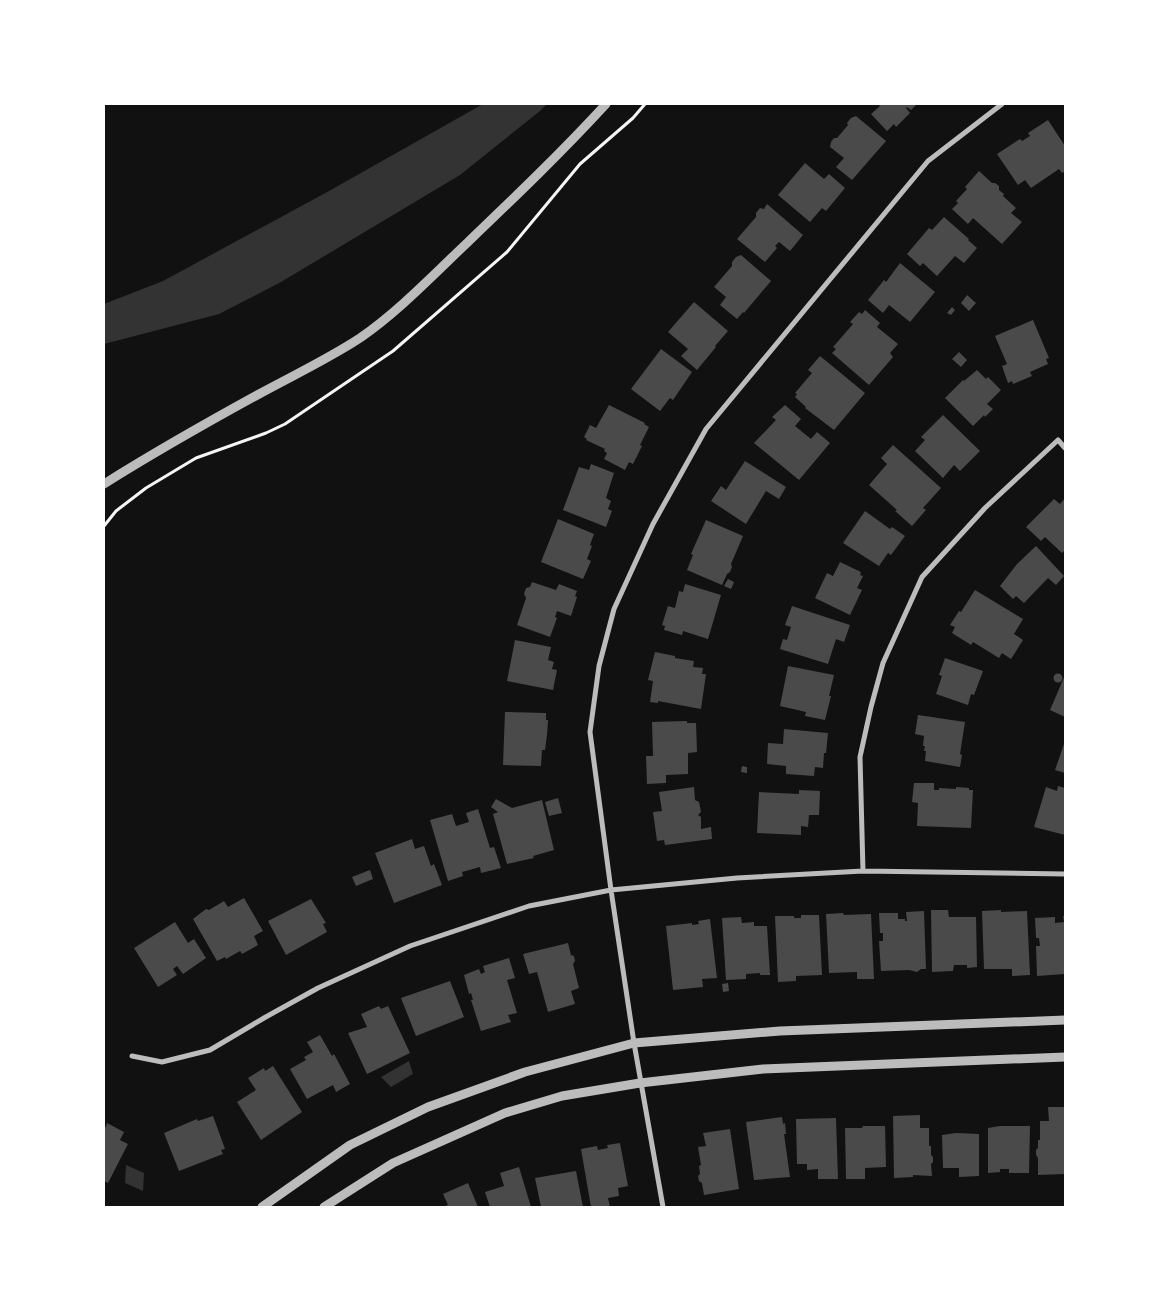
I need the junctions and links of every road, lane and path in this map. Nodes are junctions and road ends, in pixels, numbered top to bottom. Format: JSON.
{"nodes":[{"id":1,"x":606,"y":104,"type":"edge"},
{"id":2,"x":1002,"y":104,"type":"edge"},
{"id":3,"x":1065,"y":448,"type":"edge"},
{"id":4,"x":104,"y":484,"type":"edge"},
{"id":5,"x":863,"y":872,"type":"junction"},
{"id":6,"x":1065,"y":874,"type":"edge"},
{"id":7,"x":611,"y":890,"type":"junction"},
{"id":8,"x":1065,"y":1020,"type":"edge"},
{"id":9,"x":634,"y":1042,"type":"junction"},
{"id":10,"x":132,"y":1056,"type":"dead end"},
{"id":11,"x":1065,"y":1057,"type":"edge"},
{"id":12,"x":640,"y":1083,"type":"junction"},
{"id":13,"x":262,"y":1207,"type":"edge"},
{"id":14,"x":324,"y":1207,"type":"edge"},
{"id":15,"x":663,"y":1207,"type":"edge"}],
"edges":[{"from":1,"to":4,"type":"street"},
{"from":2,"to":7,"type":"street"},
{"from":3,"to":5,"type":"street"},
{"from":5,"to":6,"type":"street"},
{"from":5,"to":7,"type":"street"},
{"from":7,"to":9,"type":"street"},
{"from":7,"to":10,"type":"street"},
{"from":8,"to":9,"type":"street"},
{"from":9,"to":12,"type":"street"},
{"from":9,"to":13,"type":"street"},
{"from":11,"to":12,"type":"street"},
{"from":12,"to":14,"type":"street"},
{"from":12,"to":15,"type":"street"}]}
